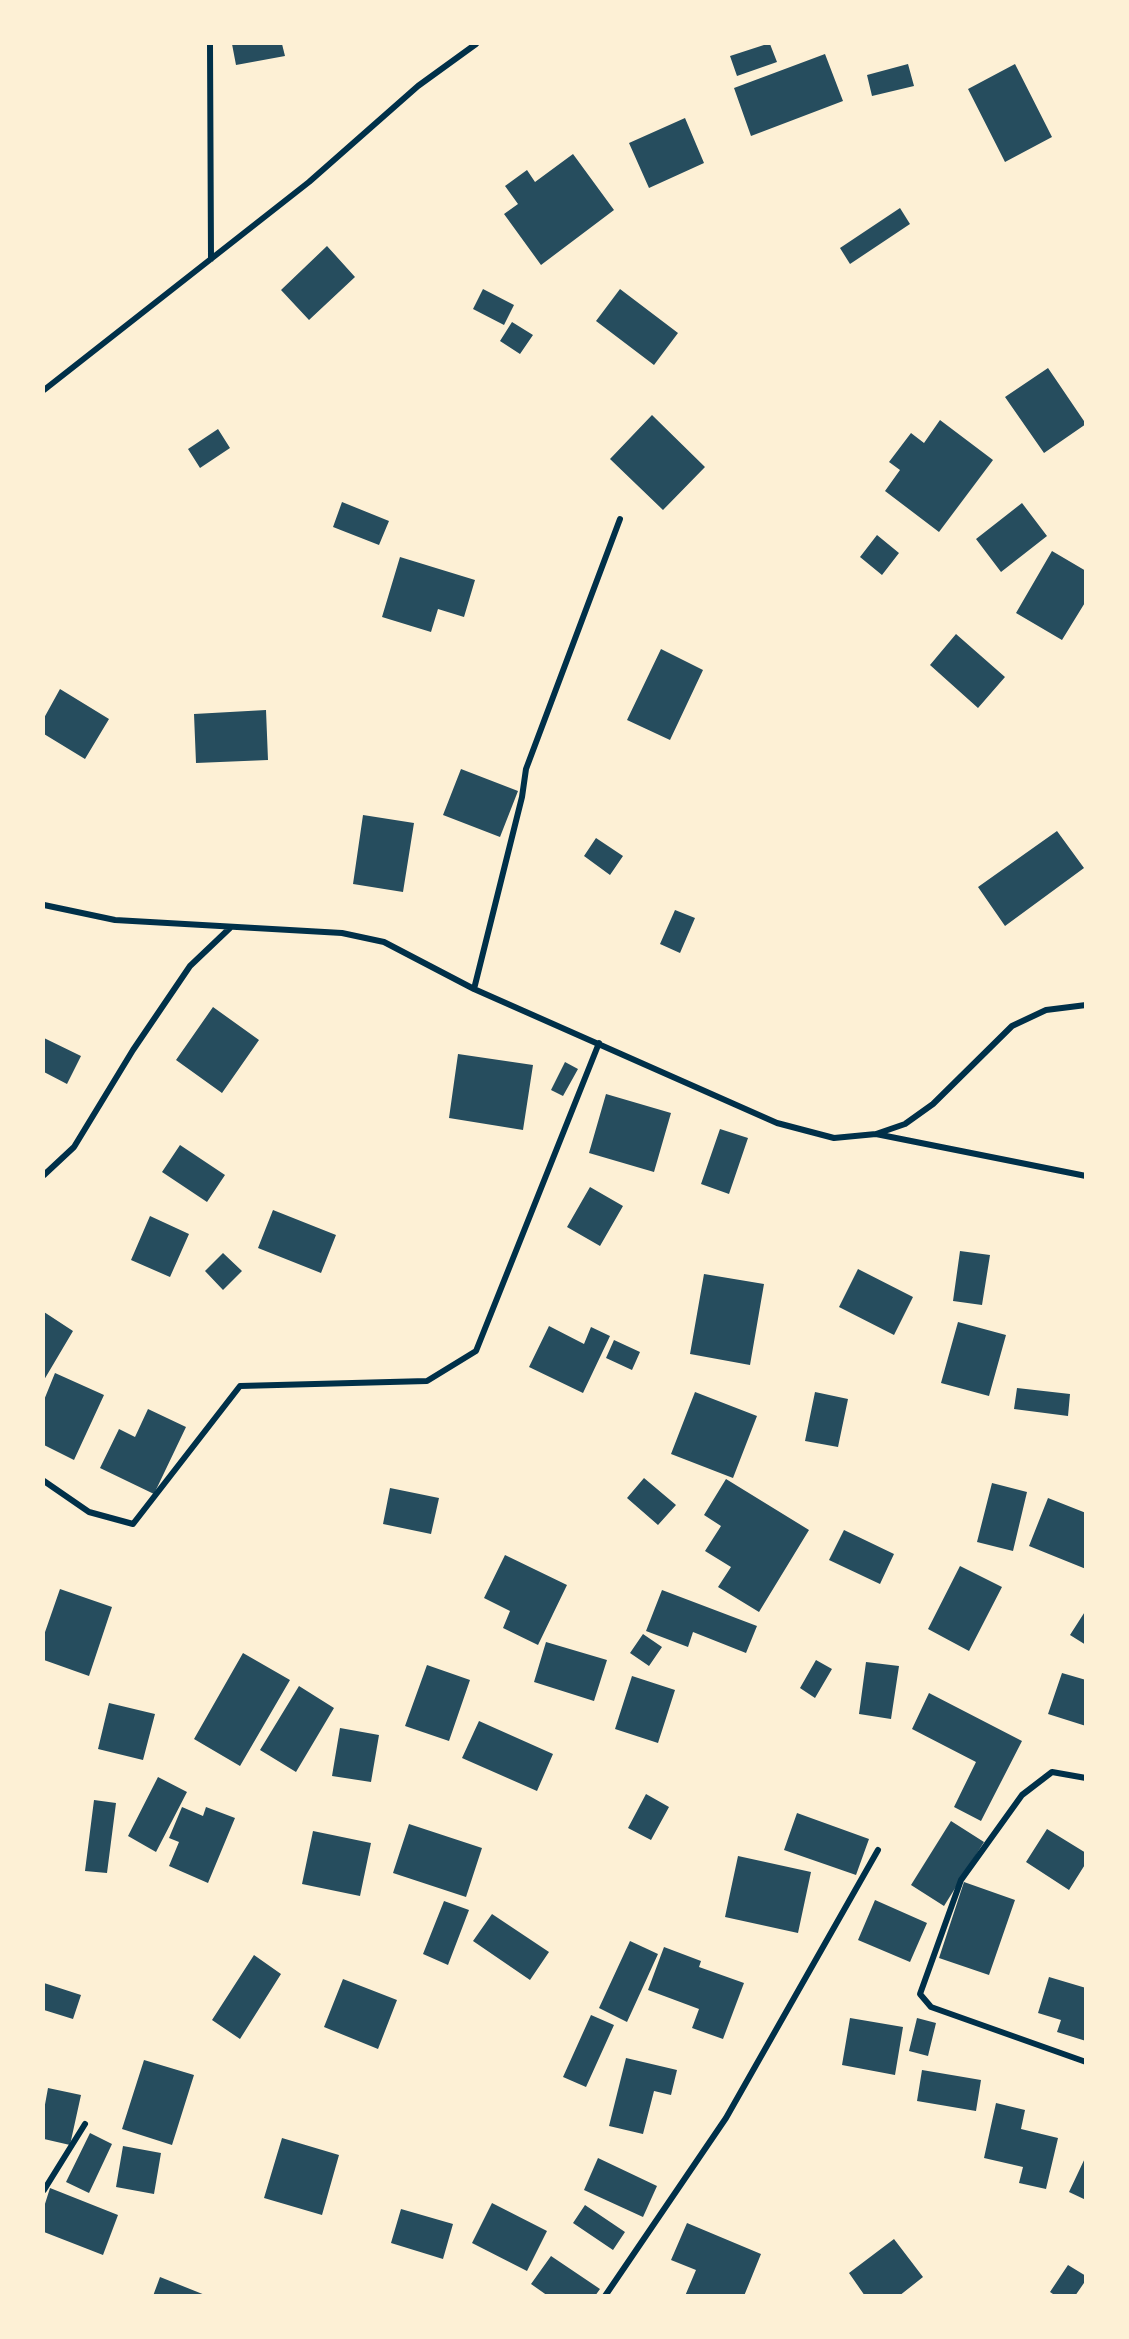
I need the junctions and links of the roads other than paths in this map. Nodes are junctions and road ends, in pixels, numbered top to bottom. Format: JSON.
{"nodes":[{"id":1,"x":210,"y":44,"type":"edge"},
{"id":2,"x":476,"y":44,"type":"edge"},
{"id":3,"x":211,"y":259,"type":"junction"},
{"id":4,"x":44,"y":390,"type":"edge"},
{"id":5,"x":620,"y":519,"type":"dead end"},
{"id":6,"x":44,"y":905,"type":"edge"},
{"id":7,"x":231,"y":927,"type":"junction"},
{"id":8,"x":474,"y":989,"type":"junction"},
{"id":9,"x":1086,"y":1005,"type":"edge"},
{"id":10,"x":598,"y":1043,"type":"junction"},
{"id":11,"x":876,"y":1134,"type":"junction"},
{"id":12,"x":44,"y":1175,"type":"edge"},
{"id":13,"x":1086,"y":1176,"type":"edge"},
{"id":14,"x":44,"y":1481,"type":"edge"},
{"id":15,"x":1086,"y":1778,"type":"edge"},
{"id":16,"x":878,"y":1850,"type":"dead end"},
{"id":17,"x":1086,"y":2062,"type":"edge"},
{"id":18,"x":85,"y":2124,"type":"dead end"},
{"id":19,"x":44,"y":2190,"type":"edge"},
{"id":20,"x":605,"y":2295,"type":"edge"}],
"edges":[{"from":1,"to":3,"type":"street"},
{"from":2,"to":3,"type":"street"},
{"from":3,"to":4,"type":"street"},
{"from":5,"to":8,"type":"street"},
{"from":6,"to":7,"type":"street"},
{"from":7,"to":8,"type":"street"},
{"from":7,"to":12,"type":"street"},
{"from":8,"to":10,"type":"street"},
{"from":9,"to":11,"type":"street"},
{"from":10,"to":11,"type":"street"},
{"from":10,"to":14,"type":"street"},
{"from":11,"to":13,"type":"street"},
{"from":15,"to":17,"type":"street"},
{"from":16,"to":20,"type":"street"},
{"from":18,"to":19,"type":"street"}]}
